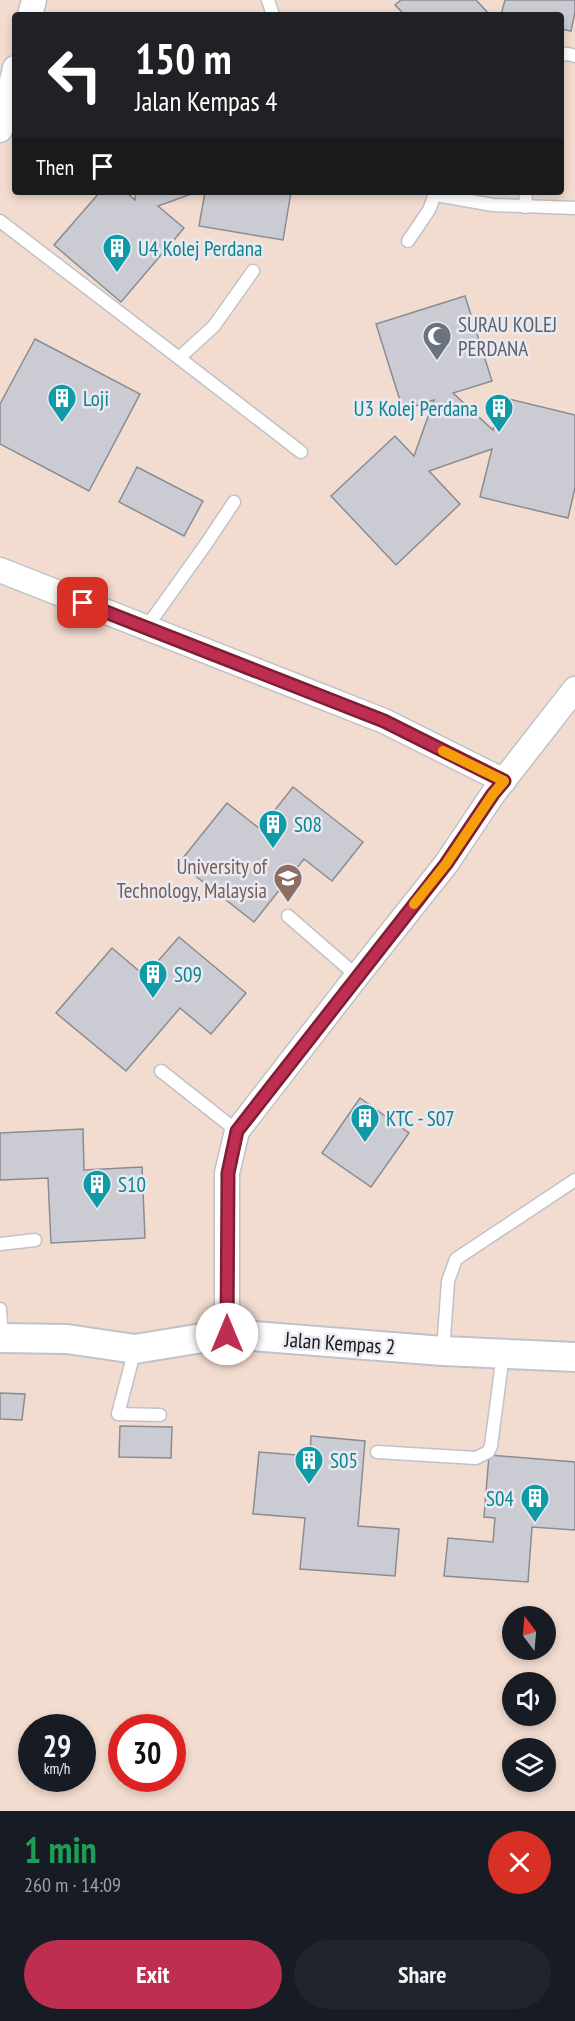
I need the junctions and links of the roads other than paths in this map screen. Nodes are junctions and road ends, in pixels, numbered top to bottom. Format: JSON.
{"nodes":[{"id":1,"x":10,"y":69,"type":"edge"},
{"id":2,"x":0,"y":130,"type":"edge"},
{"id":3,"x":436,"y":195,"type":"edge"},
{"id":4,"x":441,"y":195,"type":"edge"},
{"id":5,"x":493,"y":195,"type":"edge"},
{"id":6,"x":526,"y":195,"type":"edge"},
{"id":7,"x":493,"y":206,"type":"junction"},
{"id":8,"x":525,"y":207,"type":"junction"},
{"id":9,"x":575,"y":208,"type":"edge"},
{"id":10,"x":0,"y":221,"type":"edge"},
{"id":11,"x":408,"y":241,"type":"dead end"},
{"id":12,"x":253,"y":271,"type":"dead end"},
{"id":13,"x":179,"y":358,"type":"junction"},
{"id":14,"x":301,"y":452,"type":"dead end"},
{"id":15,"x":234,"y":502,"type":"dead end"},
{"id":16,"x":0,"y":570,"type":"edge"},
{"id":17,"x":146,"y":628,"type":"junction"},
{"id":18,"x":575,"y":689,"type":"edge"},
{"id":19,"x":504,"y":781,"type":"junction"},
{"id":20,"x":288,"y":916,"type":"dead end"},
{"id":21,"x":357,"y":976,"type":"junction"},
{"id":22,"x":160,"y":1071,"type":"dead end"},
{"id":23,"x":237,"y":1131,"type":"junction"},
{"id":24,"x":575,"y":1180,"type":"edge"},
{"id":25,"x":35,"y":1240,"type":"dead end"},
{"id":26,"x":0,"y":1244,"type":"edge"},
{"id":27,"x":0,"y":1309,"type":"edge"},
{"id":28,"x":227,"y":1334,"type":"junction"},
{"id":29,"x":1,"y":1338,"type":"edge"},
{"id":30,"x":135,"y":1349,"type":"junction"},
{"id":31,"x":443,"y":1351,"type":"junction"},
{"id":32,"x":503,"y":1354,"type":"junction"},
{"id":33,"x":575,"y":1357,"type":"edge"},
{"id":34,"x":160,"y":1415,"type":"dead end"},
{"id":35,"x":377,"y":1452,"type":"dead end"}],
"edges":[{"from":1,"to":2,"type":"street"},
{"from":3,"to":11,"type":"lane"},
{"from":4,"to":7,"type":"lane"},
{"from":5,"to":7,"type":"lane"},
{"from":6,"to":8,"type":"lane"},
{"from":7,"to":8,"type":"lane"},
{"from":8,"to":9,"type":"lane"},
{"from":10,"to":13,"type":"lane"},
{"from":12,"to":13,"type":"lane"},
{"from":13,"to":14,"type":"lane"},
{"from":15,"to":17,"type":"lane"},
{"from":16,"to":17,"type":"street"},
{"from":17,"to":19,"type":"street"},
{"from":18,"to":19,"type":"street"},
{"from":19,"to":21,"type":"street"},
{"from":20,"to":21,"type":"lane"},
{"from":21,"to":23,"type":"street"},
{"from":22,"to":23,"type":"lane"},
{"from":23,"to":28,"type":"street"},
{"from":24,"to":31,"type":"lane"},
{"from":25,"to":26,"type":"lane"},
{"from":27,"to":29,"type":"lane"},
{"from":28,"to":30,"type":"street","name":"Jalan Kempas 2"},
{"from":28,"to":31,"type":"street","name":"Jalan Kempas 2"},
{"from":29,"to":30,"type":"street","name":"Jalan Kempas 2"},
{"from":30,"to":34,"type":"lane"},
{"from":31,"to":32,"type":"street","name":"Jalan Kempas 2"},
{"from":32,"to":33,"type":"street","name":"Jalan Kempas 2"},
{"from":32,"to":35,"type":"lane"}]}
